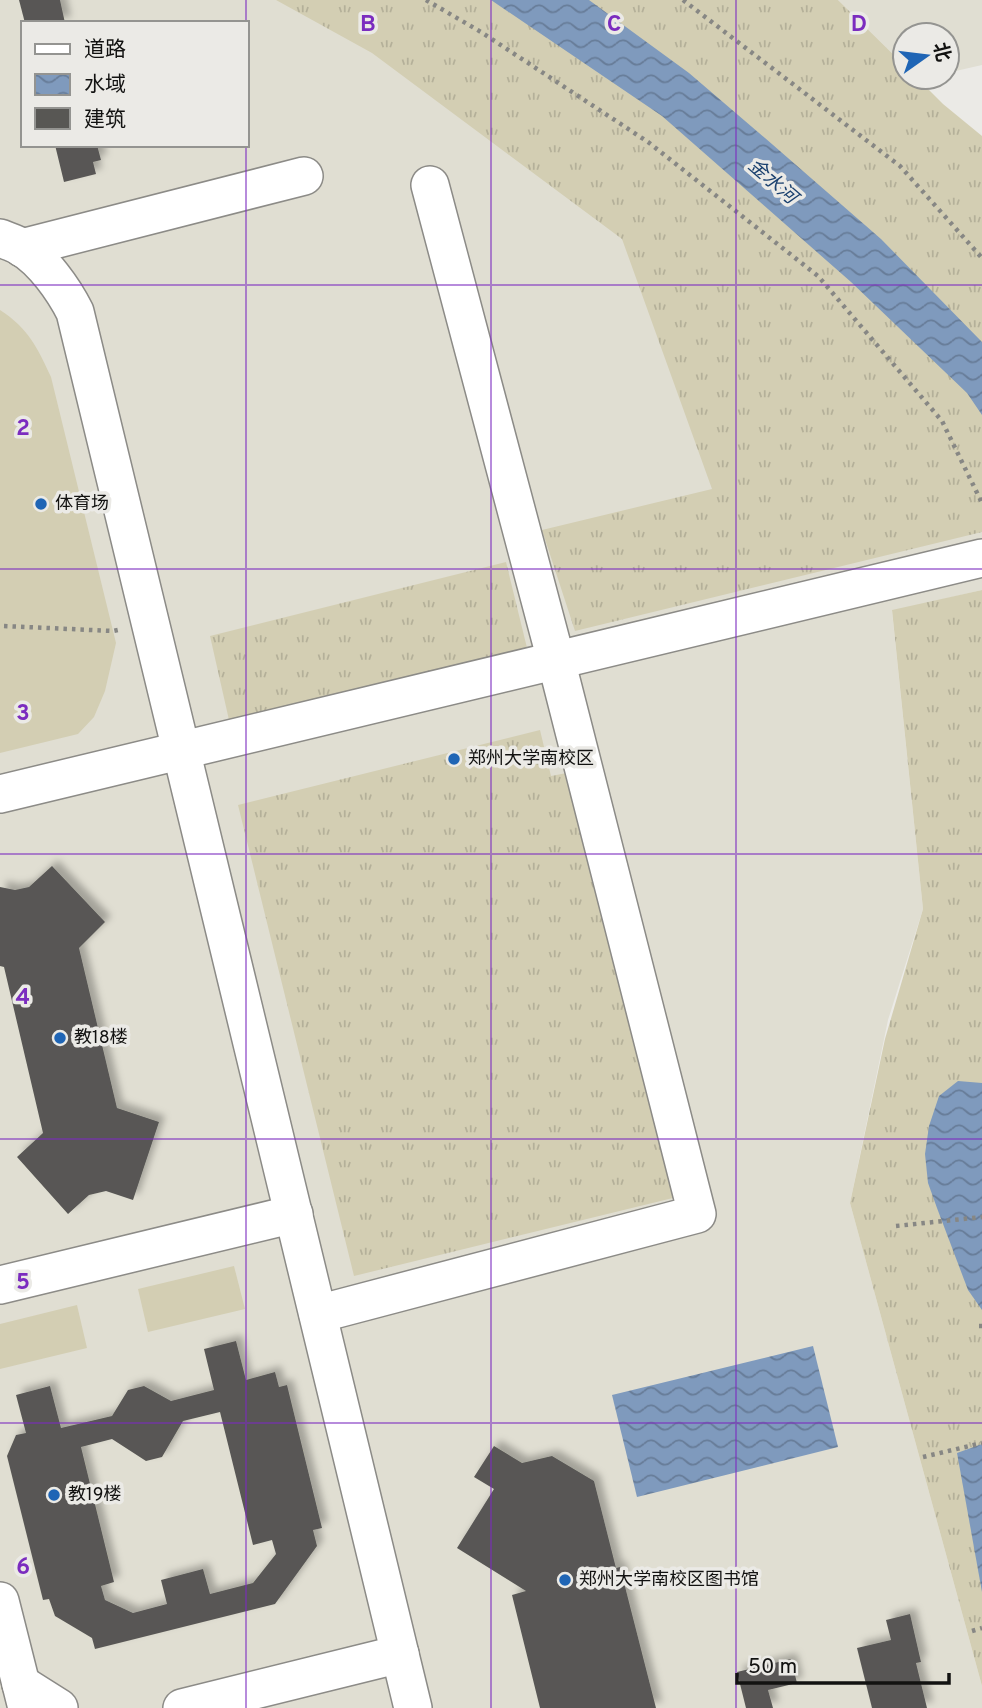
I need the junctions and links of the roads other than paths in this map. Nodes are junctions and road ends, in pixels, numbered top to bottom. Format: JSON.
{"nodes":[{"id":1,"x":304,"y":176,"type":"dead end"},
{"id":2,"x":430,"y":185,"type":"dead end"},
{"id":3,"x":11,"y":243,"type":"edge"},
{"id":4,"x":982,"y":558,"type":"edge"},
{"id":5,"x":556,"y":660,"type":"junction"},
{"id":6,"x":181,"y":750,"type":"junction"},
{"id":7,"x":0,"y":794,"type":"edge"},
{"id":8,"x":293,"y":1214,"type":"junction"},
{"id":9,"x":0,"y":1285,"type":"edge"},
{"id":10,"x":318,"y":1314,"type":"junction"},
{"id":11,"x":0,"y":1601,"type":"edge"},
{"id":12,"x":400,"y":1654,"type":"junction"},
{"id":13,"x":24,"y":1696,"type":"edge"},
{"id":14,"x":59,"y":1708,"type":"edge"},
{"id":15,"x":182,"y":1708,"type":"edge"},
{"id":16,"x":414,"y":1708,"type":"edge"}],
"edges":[{"from":1,"to":3,"type":"lane"},
{"from":2,"to":5,"type":"lane"},
{"from":3,"to":6,"type":"lane"},
{"from":4,"to":5,"type":"lane"},
{"from":5,"to":6,"type":"lane"},
{"from":5,"to":10,"type":"lane"},
{"from":6,"to":7,"type":"lane"},
{"from":6,"to":8,"type":"lane"},
{"from":8,"to":9,"type":"lane"},
{"from":8,"to":10,"type":"lane"},
{"from":10,"to":12,"type":"lane"},
{"from":11,"to":13,"type":"lane"},
{"from":12,"to":15,"type":"lane"},
{"from":12,"to":16,"type":"lane"},
{"from":13,"to":14,"type":"lane"}]}
